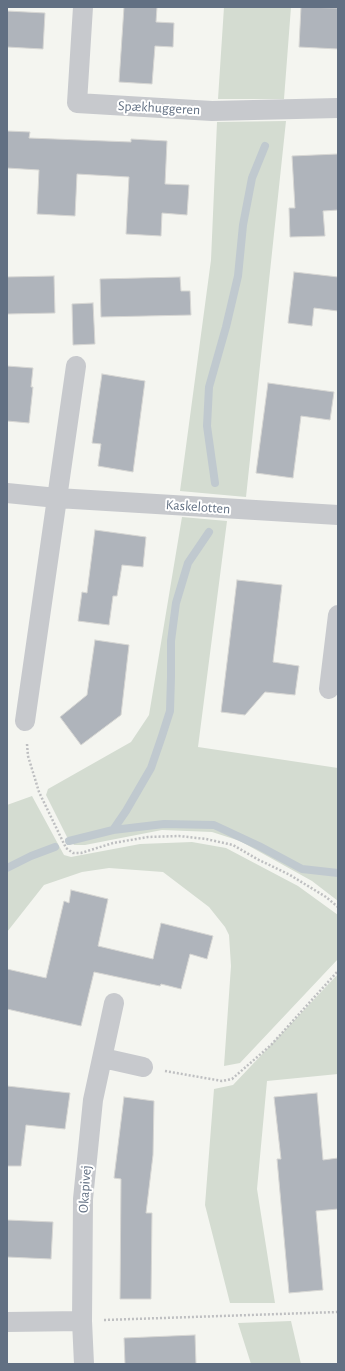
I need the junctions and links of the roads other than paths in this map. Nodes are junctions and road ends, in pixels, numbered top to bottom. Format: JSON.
{"nodes":[{"id":1,"x":83,"y":7,"type":"edge"},
{"id":2,"x":338,"y":108,"type":"edge"},
{"id":3,"x":76,"y":366,"type":"dead end"},
{"id":4,"x":7,"y":493,"type":"edge"},
{"id":5,"x":57,"y":498,"type":"junction"},
{"id":6,"x":338,"y":515,"type":"edge"},
{"id":7,"x":338,"y":615,"type":"edge"},
{"id":8,"x":329,"y":689,"type":"dead end"},
{"id":9,"x":25,"y":721,"type":"road end"},
{"id":10,"x":114,"y":1003,"type":"dead end"},
{"id":11,"x":103,"y":1058,"type":"junction"},
{"id":12,"x":143,"y":1067,"type":"road end"},
{"id":13,"x":82,"y":1321,"type":"junction"},
{"id":14,"x":7,"y":1322,"type":"edge"},
{"id":15,"x":84,"y":1364,"type":"edge"}],
"edges":[{"from":1,"to":2,"type":"street","name":"Spækhuggeren"},
{"from":3,"to":5,"type":"street"},
{"from":4,"to":5,"type":"street","name":"Kaskelotten"},
{"from":5,"to":6,"type":"street","name":"Kaskelotten"},
{"from":5,"to":9,"type":"street"},
{"from":7,"to":8,"type":"street"},
{"from":10,"to":11,"type":"street","name":"Okapivej"},
{"from":11,"to":12,"type":"street"},
{"from":11,"to":13,"type":"street","name":"Okapivej"},
{"from":13,"to":14,"type":"street"},
{"from":13,"to":15,"type":"street","name":"Okapivej"}]}
